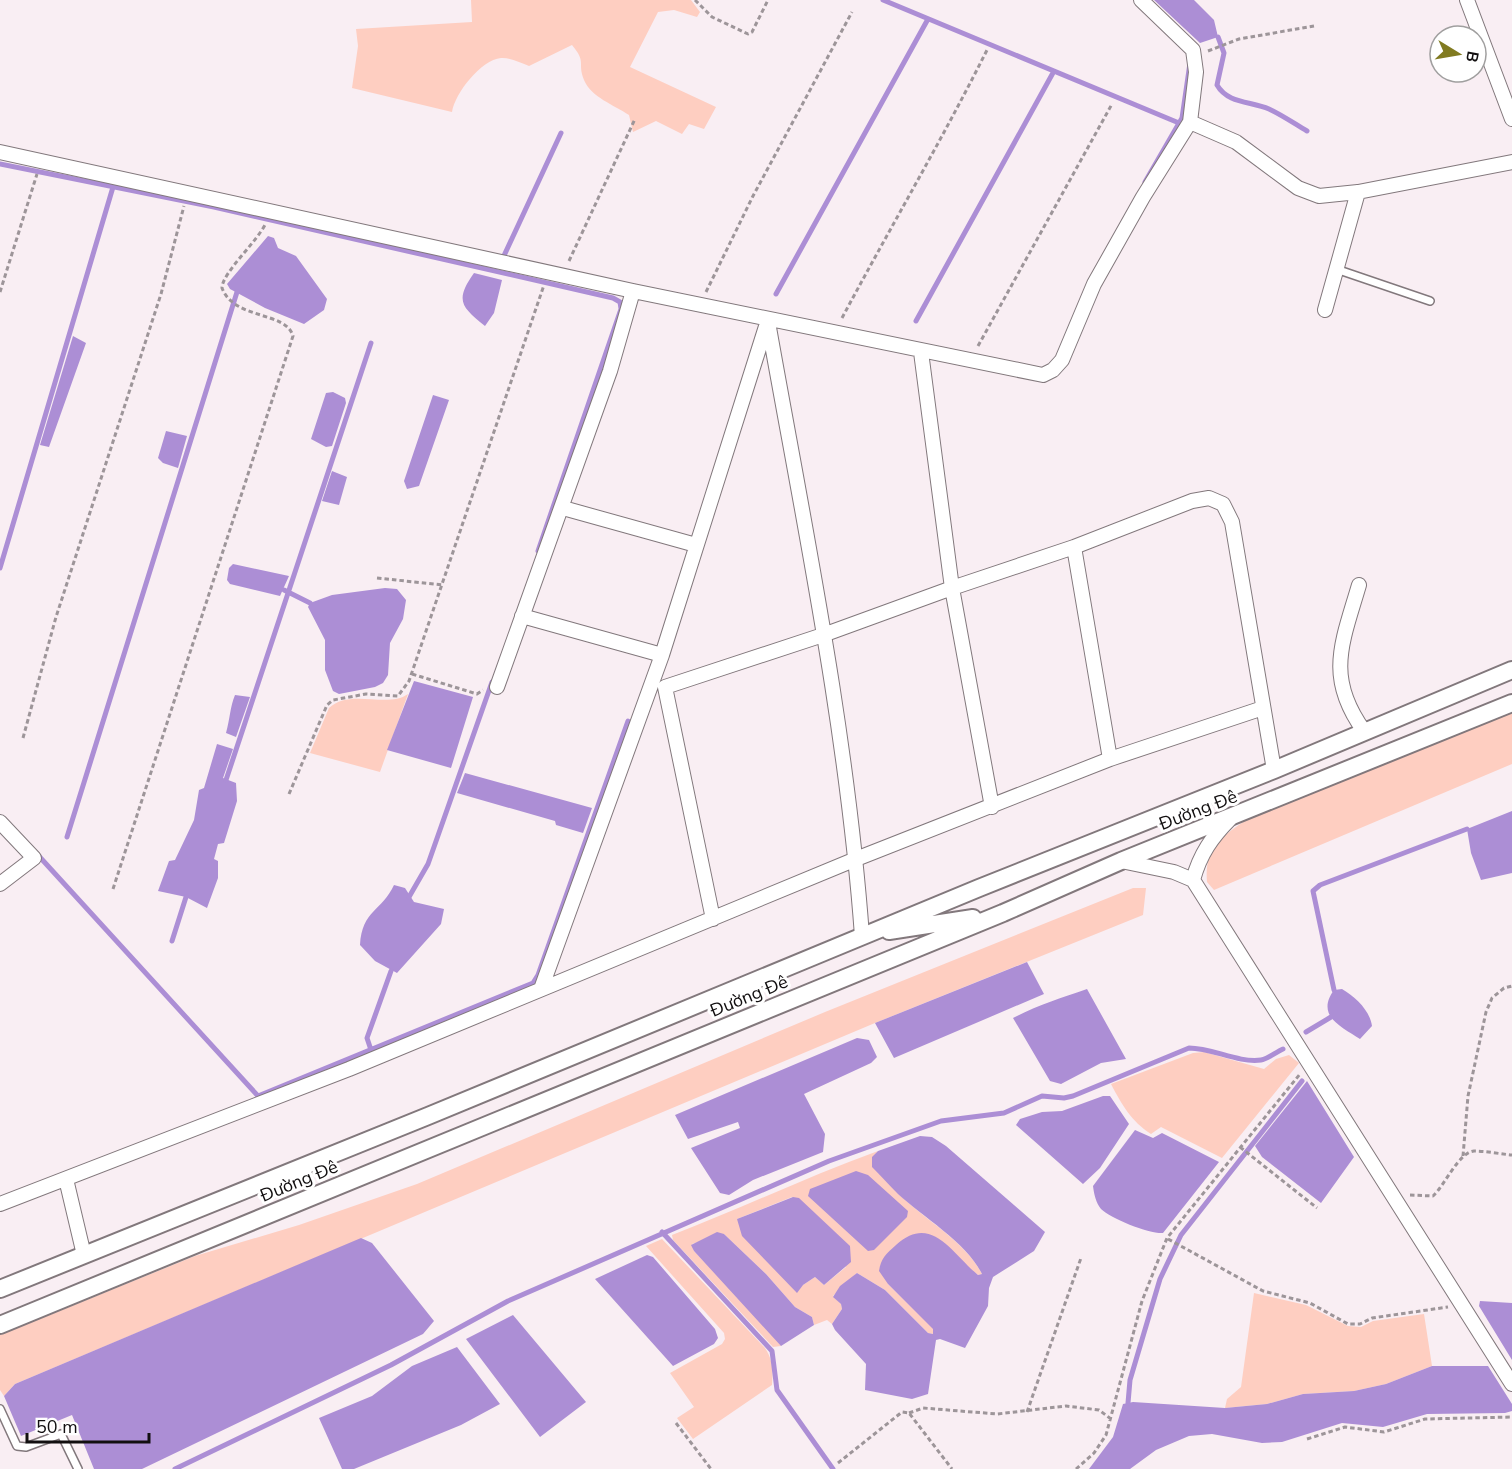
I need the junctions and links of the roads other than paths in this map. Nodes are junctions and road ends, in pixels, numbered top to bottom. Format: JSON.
{"nodes":[{"id":1,"x":1141,"y":0,"type":"edge"},
{"id":2,"x":1467,"y":0,"type":"edge"},
{"id":3,"x":1512,"y":119,"type":"edge"},
{"id":4,"x":1190,"y":122,"type":"junction"},
{"id":5,"x":0,"y":152,"type":"edge"},
{"id":6,"x":1512,"y":162,"type":"edge"},
{"id":7,"x":1358,"y":192,"type":"junction"},
{"id":8,"x":1336,"y":269,"type":"junction"},
{"id":9,"x":633,"y":291,"type":"junction"},
{"id":10,"x":1430,"y":301,"type":"dead end"},
{"id":11,"x":1325,"y":310,"type":"dead end"},
{"id":12,"x":768,"y":320,"type":"junction"},
{"id":13,"x":921,"y":352,"type":"junction"},
{"id":14,"x":563,"y":508,"type":"junction"},
{"id":15,"x":696,"y":545,"type":"junction"},
{"id":16,"x":1074,"y":547,"type":"junction"},
{"id":17,"x":1359,"y":585,"type":"dead end"},
{"id":18,"x":952,"y":588,"type":"junction"},
{"id":19,"x":522,"y":616,"type":"junction"},
{"id":20,"x":823,"y":635,"type":"junction"},
{"id":21,"x":662,"y":655,"type":"junction"},
{"id":22,"x":1512,"y":670,"type":"edge"},
{"id":23,"x":652,"y":679,"type":"junction"},
{"id":24,"x":492,"y":684,"type":"road end"},
{"id":25,"x":665,"y":687,"type":"junction"},
{"id":26,"x":1512,"y":703,"type":"edge"},
{"id":27,"x":1263,"y":708,"type":"junction"},
{"id":28,"x":1364,"y":730,"type":"junction"},
{"id":29,"x":1110,"y":759,"type":"junction"},
{"id":30,"x":1274,"y":770,"type":"junction"},
{"id":31,"x":992,"y":807,"type":"junction"},
{"id":32,"x":1231,"y":819,"type":"junction"},
{"id":33,"x":0,"y":822,"type":"edge"},
{"id":34,"x":856,"y":859,"type":"junction"},
{"id":35,"x":1121,"y":861,"type":"junction"},
{"id":36,"x":1192,"y":880,"type":"junction"},
{"id":37,"x":0,"y":884,"type":"edge"},
{"id":38,"x":1002,"y":913,"type":"junction"},
{"id":39,"x":713,"y":919,"type":"junction"},
{"id":40,"x":862,"y":936,"type":"junction"},
{"id":41,"x":541,"y":988,"type":"junction"},
{"id":42,"x":66,"y":1179,"type":"junction"},
{"id":43,"x":0,"y":1204,"type":"edge"},
{"id":44,"x":84,"y":1255,"type":"junction"},
{"id":45,"x":0,"y":1289,"type":"edge"},
{"id":46,"x":0,"y":1325,"type":"edge"},
{"id":47,"x":1512,"y":1384,"type":"edge"},
{"id":48,"x":0,"y":1409,"type":"edge"},
{"id":49,"x":78,"y":1469,"type":"edge"}],
"edges":[{"from":1,"to":4,"type":"street"},
{"from":2,"to":3,"type":"street"},
{"from":4,"to":7,"type":"street"},
{"from":4,"to":13,"type":"street"},
{"from":5,"to":9,"type":"street"},
{"from":6,"to":7,"type":"street"},
{"from":7,"to":8,"type":"street"},
{"from":8,"to":10,"type":"lane"},
{"from":8,"to":11,"type":"street"},
{"from":9,"to":12,"type":"street"},
{"from":9,"to":14,"type":"street"},
{"from":12,"to":13,"type":"street"},
{"from":12,"to":15,"type":"street"},
{"from":12,"to":20,"type":"street"},
{"from":13,"to":18,"type":"street"},
{"from":14,"to":15,"type":"street"},
{"from":14,"to":19,"type":"street"},
{"from":15,"to":21,"type":"street"},
{"from":16,"to":18,"type":"street"},
{"from":16,"to":27,"type":"street"},
{"from":16,"to":29,"type":"street"},
{"from":17,"to":28,"type":"street"},
{"from":18,"to":20,"type":"street"},
{"from":18,"to":31,"type":"street"},
{"from":19,"to":21,"type":"street"},
{"from":19,"to":24,"type":"street"},
{"from":20,"to":25,"type":"street"},
{"from":20,"to":34,"type":"street"},
{"from":21,"to":23,"type":"street"},
{"from":22,"to":28,"type":"street","name":"Đường Đê"},
{"from":23,"to":25,"type":"street"},
{"from":23,"to":41,"type":"street"},
{"from":25,"to":39,"type":"street"},
{"from":26,"to":32,"type":"street","name":"Đường Đê"},
{"from":27,"to":29,"type":"street"},
{"from":27,"to":30,"type":"street"},
{"from":28,"to":30,"type":"street","name":"Đường Đê"},
{"from":29,"to":31,"type":"street"},
{"from":30,"to":40,"type":"street","name":"Đường Đê"},
{"from":31,"to":34,"type":"street"},
{"from":32,"to":35,"type":"street","name":"Đường Đê"},
{"from":32,"to":36,"type":"street"},
{"from":33,"to":37,"type":"street"},
{"from":34,"to":39,"type":"street"},
{"from":34,"to":40,"type":"street"},
{"from":35,"to":36,"type":"street"},
{"from":35,"to":38,"type":"street","name":"Đường Đê"},
{"from":36,"to":47,"type":"street"},
{"from":38,"to":40,"type":"street"},
{"from":38,"to":46,"type":"street","name":"Đường Đê"},
{"from":39,"to":41,"type":"street"},
{"from":40,"to":44,"type":"street","name":"Đường Đê"},
{"from":41,"to":42,"type":"street"},
{"from":42,"to":43,"type":"street"},
{"from":42,"to":44,"type":"street"},
{"from":44,"to":45,"type":"street","name":"Đường Đê"},
{"from":48,"to":49,"type":"lane"}]}
